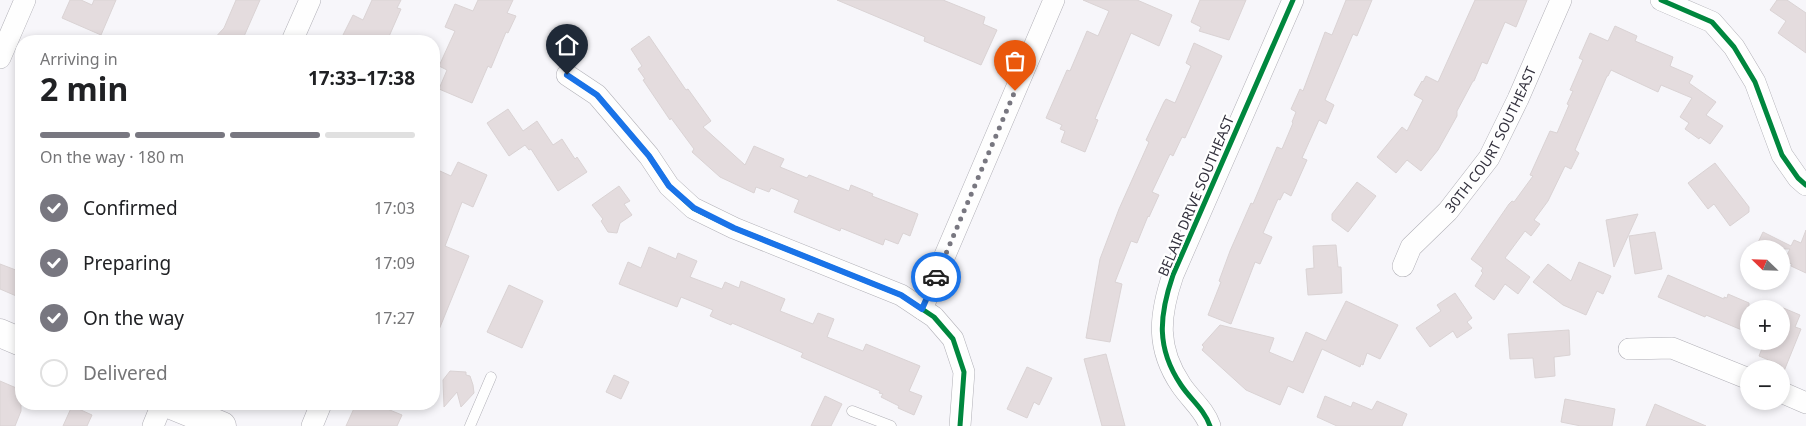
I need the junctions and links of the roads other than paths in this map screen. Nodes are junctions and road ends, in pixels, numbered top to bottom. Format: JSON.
{"nodes":[{"id":1,"x":25,"y":0,"type":"edge"},
{"id":2,"x":310,"y":0,"type":"edge"},
{"id":3,"x":1054,"y":0,"type":"edge"},
{"id":4,"x":1293,"y":0,"type":"edge"},
{"id":5,"x":1561,"y":0,"type":"edge"},
{"id":6,"x":1661,"y":0,"type":"edge"},
{"id":7,"x":295,"y":35,"type":"edge"},
{"id":8,"x":0,"y":58,"type":"edge"},
{"id":9,"x":567,"y":75,"type":"dead end"},
{"id":10,"x":1806,"y":185,"type":"edge"},
{"id":11,"x":1403,"y":266,"type":"dead end"},
{"id":12,"x":922,"y":309,"type":"junction"},
{"id":13,"x":0,"y":333,"type":"edge"},
{"id":14,"x":15,"y":339,"type":"edge"},
{"id":15,"x":1629,"y":348,"type":"dead end"},
{"id":16,"x":1740,"y":375,"type":"edge"},
{"id":17,"x":491,"y":377,"type":"dead end"},
{"id":18,"x":1790,"y":396,"type":"edge"},
{"id":19,"x":1806,"y":403,"type":"edge"},
{"id":20,"x":160,"y":410,"type":"edge"},
{"id":21,"x":183,"y":410,"type":"edge"},
{"id":22,"x":319,"y":410,"type":"edge"},
{"id":23,"x":852,"y":411,"type":"dead end"},
{"id":24,"x":1212,"y":425,"type":"edge"},
{"id":25,"x":153,"y":426,"type":"edge"},
{"id":26,"x":222,"y":426,"type":"edge"},
{"id":27,"x":312,"y":426,"type":"edge"},
{"id":28,"x":470,"y":426,"type":"edge"},
{"id":29,"x":891,"y":426,"type":"edge"},
{"id":30,"x":960,"y":426,"type":"edge"}],
"edges":[{"from":1,"to":8,"type":"street"},
{"from":2,"to":7,"type":"street"},
{"from":3,"to":12,"type":"street"},
{"from":4,"to":24,"type":"street","name":"BELAIR DRIVE SOUTHEAST"},
{"from":5,"to":11,"type":"street","name":"30TH COURT SOUTHEAST"},
{"from":6,"to":10,"type":"street"},
{"from":9,"to":12,"type":"street"},
{"from":12,"to":30,"type":"street"},
{"from":13,"to":14,"type":"main road"},
{"from":15,"to":16,"type":"street"},
{"from":17,"to":28,"type":"lane"},
{"from":18,"to":19,"type":"street"},
{"from":20,"to":25,"type":"street"},
{"from":21,"to":26,"type":"main road"},
{"from":22,"to":27,"type":"street"},
{"from":23,"to":29,"type":"lane"}]}
